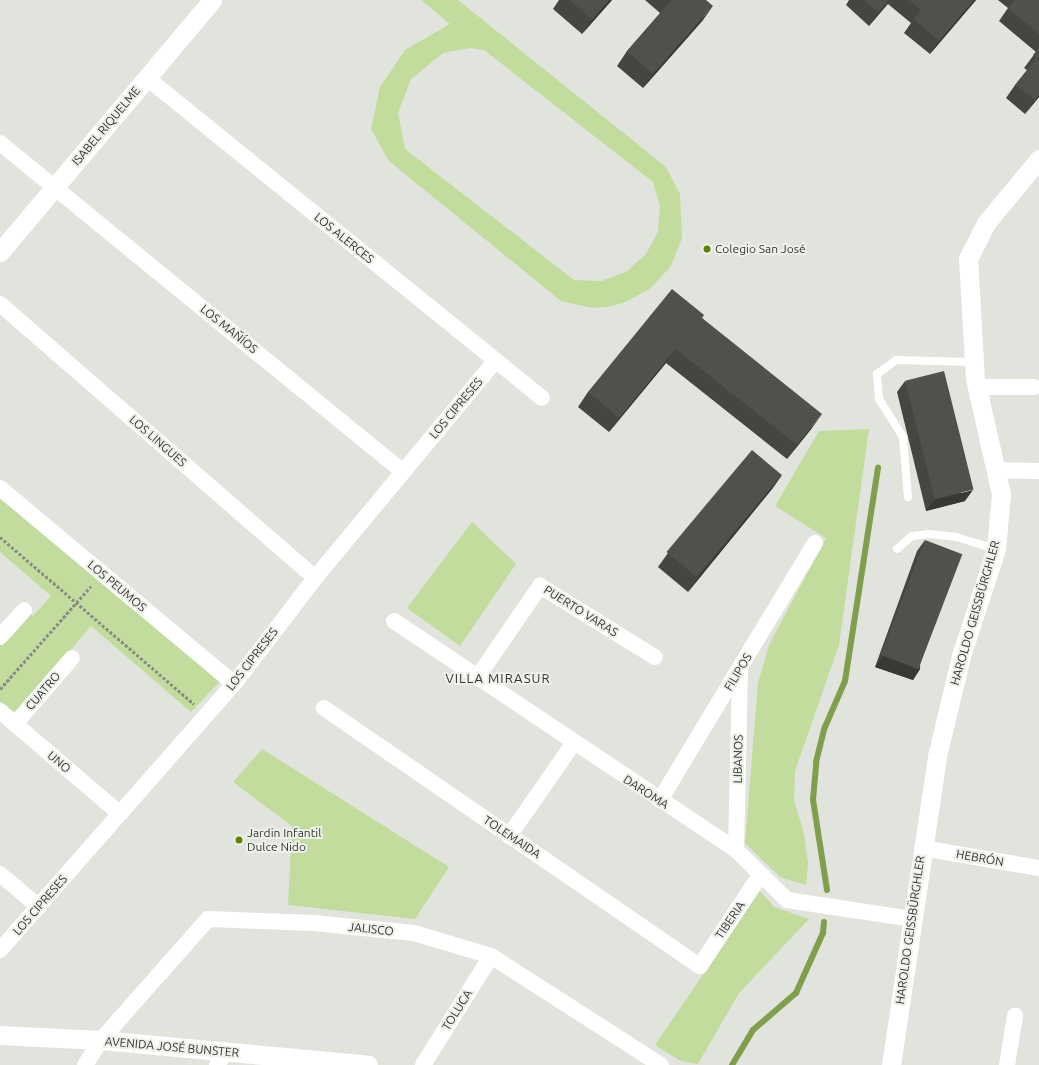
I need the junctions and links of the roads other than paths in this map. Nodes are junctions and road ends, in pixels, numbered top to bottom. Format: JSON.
{"nodes":[{"id":1,"x":212,"y":0,"type":"edge"},
{"id":2,"x":147,"y":78,"type":"junction"},
{"id":3,"x":0,"y":143,"type":"edge"},
{"id":4,"x":1039,"y":159,"type":"edge"},
{"id":5,"x":55,"y":186,"type":"junction"},
{"id":6,"x":0,"y":252,"type":"edge"},
{"id":7,"x":0,"y":304,"type":"edge"},
{"id":8,"x":495,"y":361,"type":"junction"},
{"id":9,"x":974,"y":362,"type":"junction"},
{"id":10,"x":977,"y":387,"type":"junction"},
{"id":11,"x":1034,"y":387,"type":"dead end"},
{"id":12,"x":542,"y":398,"type":"dead end"},
{"id":13,"x":995,"y":470,"type":"junction"},
{"id":14,"x":1039,"y":470,"type":"edge"},
{"id":15,"x":402,"y":471,"type":"junction"},
{"id":16,"x":0,"y":488,"type":"edge"},
{"id":17,"x":908,"y":497,"type":"dead end"},
{"id":18,"x":815,"y":543,"type":"dead end"},
{"id":19,"x":897,"y":549,"type":"dead end"},
{"id":20,"x":996,"y":549,"type":"junction"},
{"id":21,"x":315,"y":578,"type":"junction"},
{"id":22,"x":24,"y":610,"type":"dead end"},
{"id":23,"x":394,"y":621,"type":"dead end"},
{"id":24,"x":0,"y":637,"type":"edge"},
{"id":25,"x":655,"y":657,"type":"dead end"},
{"id":26,"x":72,"y":658,"type":"dead end"},
{"id":27,"x":740,"y":668,"type":"junction"},
{"id":28,"x":477,"y":678,"type":"junction"},
{"id":29,"x":234,"y":684,"type":"junction"},
{"id":30,"x":324,"y":708,"type":"dead end"},
{"id":31,"x":0,"y":711,"type":"edge"},
{"id":32,"x":15,"y":724,"type":"junction"},
{"id":33,"x":573,"y":744,"type":"junction"},
{"id":34,"x":660,"y":800,"type":"junction"},
{"id":35,"x":118,"y":812,"type":"junction"},
{"id":36,"x":509,"y":836,"type":"junction"},
{"id":37,"x":922,"y":848,"type":"junction"},
{"id":38,"x":736,"y":850,"type":"junction"},
{"id":39,"x":1039,"y":868,"type":"edge"},
{"id":40,"x":0,"y":874,"type":"edge"},
{"id":41,"x":761,"y":874,"type":"junction"},
{"id":42,"x":39,"y":907,"type":"junction"},
{"id":43,"x":912,"y":919,"type":"junction"},
{"id":44,"x":0,"y":950,"type":"edge"},
{"id":45,"x":491,"y":956,"type":"junction"},
{"id":46,"x":700,"y":966,"type":"joint"},
{"id":47,"x":1015,"y":1016,"type":"dead end"},
{"id":48,"x":0,"y":1035,"type":"edge"},
{"id":49,"x":101,"y":1040,"type":"junction"},
{"id":50,"x":221,"y":1059,"type":"edge"},
{"id":51,"x":357,"y":1064,"type":"edge"},
{"id":52,"x":85,"y":1065,"type":"edge"},
{"id":53,"x":423,"y":1065,"type":"edge"},
{"id":54,"x":661,"y":1065,"type":"edge"},
{"id":55,"x":891,"y":1065,"type":"edge"},
{"id":56,"x":1007,"y":1065,"type":"edge"}],
"edges":[{"from":1,"to":2,"type":"street","name":"ISABEL RIQUELME"},
{"from":2,"to":5,"type":"street","name":"ISABEL RIQUELME"},
{"from":2,"to":8,"type":"street","name":"LOS ALERCES"},
{"from":3,"to":5,"type":"street","name":"LOS MAÑÍOS"},
{"from":4,"to":9,"type":"street","name":"HAROLDO GEISSBÜRGHLER"},
{"from":5,"to":6,"type":"street","name":"ISABEL RIQUELME"},
{"from":5,"to":15,"type":"street","name":"LOS MAÑÍOS"},
{"from":7,"to":21,"type":"street","name":"LOS LINGUES"},
{"from":8,"to":12,"type":"street","name":"LOS ALERCES"},
{"from":8,"to":15,"type":"street","name":"LOS CIPRESES"},
{"from":9,"to":10,"type":"street","name":"HAROLDO GEISSBÜRGHLER"},
{"from":9,"to":17,"type":"lane"},
{"from":10,"to":11,"type":"street"},
{"from":10,"to":13,"type":"street","name":"HAROLDO GEISSBÜRGHLER"},
{"from":13,"to":14,"type":"street"},
{"from":13,"to":20,"type":"street","name":"HAROLDO GEISSBÜRGHLER"},
{"from":15,"to":21,"type":"street","name":"LOS CIPRESES"},
{"from":16,"to":29,"type":"street","name":"LOS PEUMOS"},
{"from":18,"to":27,"type":"street","name":"FILIPOS"},
{"from":19,"to":20,"type":"lane"},
{"from":20,"to":37,"type":"street","name":"HAROLDO GEISSBÜRGHLER"},
{"from":21,"to":29,"type":"street","name":"LOS CIPRESES"},
{"from":22,"to":24,"type":"street"},
{"from":23,"to":28,"type":"street","name":"DAROMA"},
{"from":25,"to":28,"type":"street","name":"PUERTO VARAS"},
{"from":26,"to":32,"type":"street","name":"CUATRO"},
{"from":27,"to":34,"type":"street","name":"FILIPOS"},
{"from":27,"to":38,"type":"street","name":"LIBANOS"},
{"from":28,"to":33,"type":"street","name":"DAROMA"},
{"from":29,"to":35,"type":"street","name":"LOS CIPRESES"},
{"from":30,"to":36,"type":"street","name":"TOLEMAIDA"},
{"from":31,"to":32,"type":"street","name":"UNO"},
{"from":32,"to":35,"type":"street","name":"UNO"},
{"from":33,"to":34,"type":"street","name":"DAROMA"},
{"from":33,"to":36,"type":"street"},
{"from":34,"to":38,"type":"street","name":"DAROMA"},
{"from":35,"to":42,"type":"street","name":"LOS CIPRESES"},
{"from":36,"to":46,"type":"street","name":"TOLEMAIDA"},
{"from":37,"to":39,"type":"street","name":"HEBRÓN"},
{"from":37,"to":43,"type":"street","name":"HAROLDO GEISSBÜRGHLER"},
{"from":38,"to":41,"type":"street","name":"DAROMA"},
{"from":40,"to":42,"type":"street"},
{"from":41,"to":43,"type":"street","name":"DAROMA"},
{"from":41,"to":46,"type":"street","name":"TIBERIA"},
{"from":42,"to":44,"type":"street","name":"LOS CIPRESES"},
{"from":43,"to":55,"type":"street","name":"HAROLDO GEISSBÜRGHLER"},
{"from":45,"to":49,"type":"street","name":"JALISCO"},
{"from":45,"to":53,"type":"street","name":"TOLUCA"},
{"from":45,"to":54,"type":"street","name":"JALISCO"},
{"from":47,"to":56,"type":"street"},
{"from":48,"to":49,"type":"street","name":"AVENIDA JOSÉ BUNSTER"},
{"from":49,"to":50,"type":"street","name":"AVENIDA JOSÉ BUNSTER"},
{"from":49,"to":52,"type":"street"},
{"from":50,"to":51,"type":"street","name":"AVENIDA JOSÉ BUNSTER"}]}
